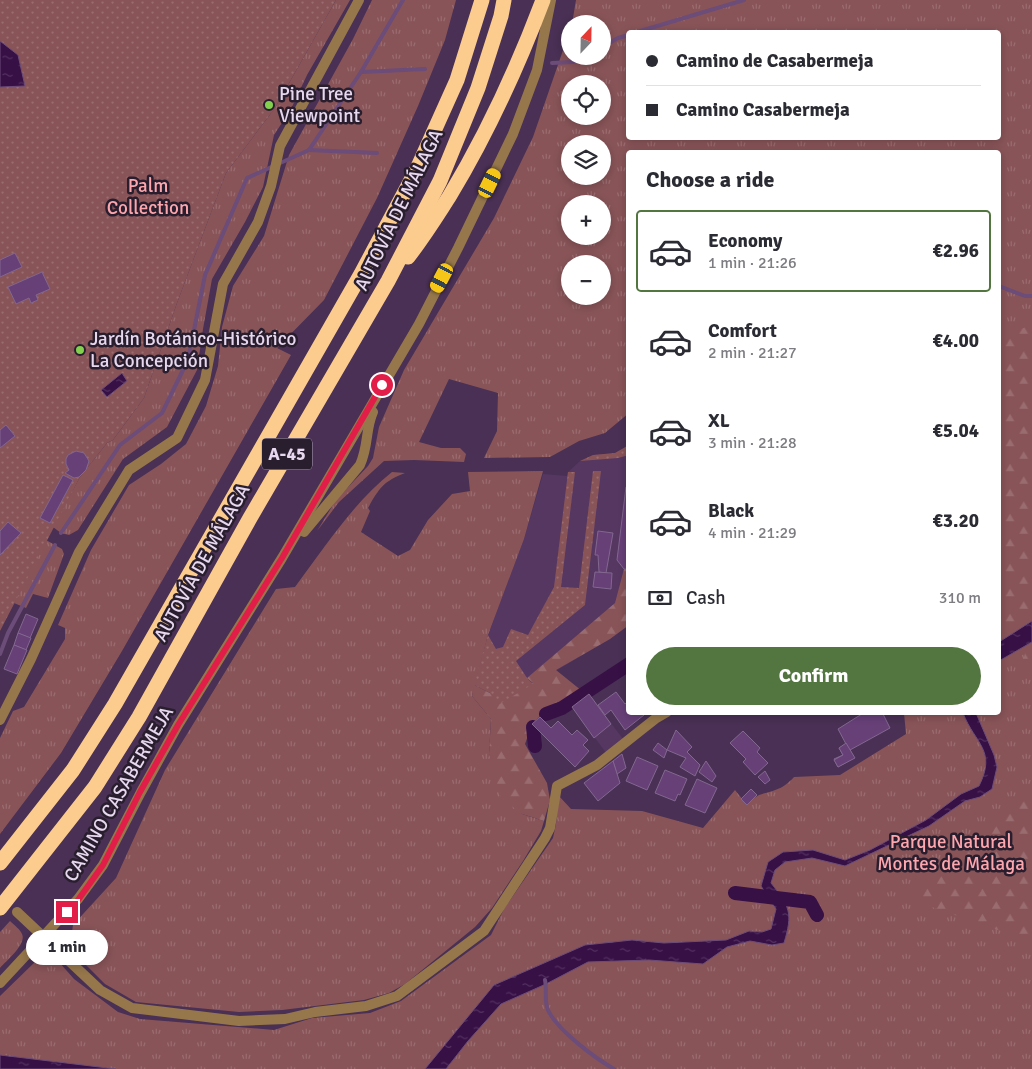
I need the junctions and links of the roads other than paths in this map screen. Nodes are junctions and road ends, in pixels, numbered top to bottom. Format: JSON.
{"nodes":[{"id":1,"x":359,"y":0,"type":"edge"},
{"id":2,"x":482,"y":0,"type":"edge"},
{"id":3,"x":504,"y":0,"type":"edge"},
{"id":4,"x":543,"y":0,"type":"edge"},
{"id":5,"x":552,"y":0,"type":"edge"},
{"id":6,"x":388,"y":281,"type":"junction"},
{"id":7,"x":380,"y":389,"type":"junction"},
{"id":8,"x":282,"y":558,"type":"junction"},
{"id":9,"x":662,"y":715,"type":"edge"},
{"id":10,"x":0,"y":720,"type":"edge"},
{"id":11,"x":0,"y":863,"type":"edge"},
{"id":12,"x":0,"y":908,"type":"edge"},
{"id":13,"x":17,"y":912,"type":"dead end"},
{"id":14,"x":44,"y":937,"type":"junction"},
{"id":15,"x":0,"y":982,"type":"edge"}],
"edges":[{"from":1,"to":10,"type":"street"},
{"from":2,"to":11,"type":"highway","name":"AUTOVÍA DE MÁLAGA","number":"A-45"},
{"from":3,"to":6,"type":"highway","name":"AUTOVÍA DE MÁLAGA","number":"A-45"},
{"from":4,"to":6,"type":"highway"},
{"from":5,"to":7,"type":"street"},
{"from":6,"to":12,"type":"highway","name":"AUTOVÍA DE MÁLAGA","number":"A-45"},
{"from":7,"to":8,"type":"street"},
{"from":7,"to":8,"type":"street"},
{"from":8,"to":14,"type":"street","name":"CAMINO CASABERMEJA"},
{"from":9,"to":14,"type":"street"},
{"from":13,"to":14,"type":"street"},
{"from":14,"to":15,"type":"street","name":"CAMINO CASABERMEJA"}]}
